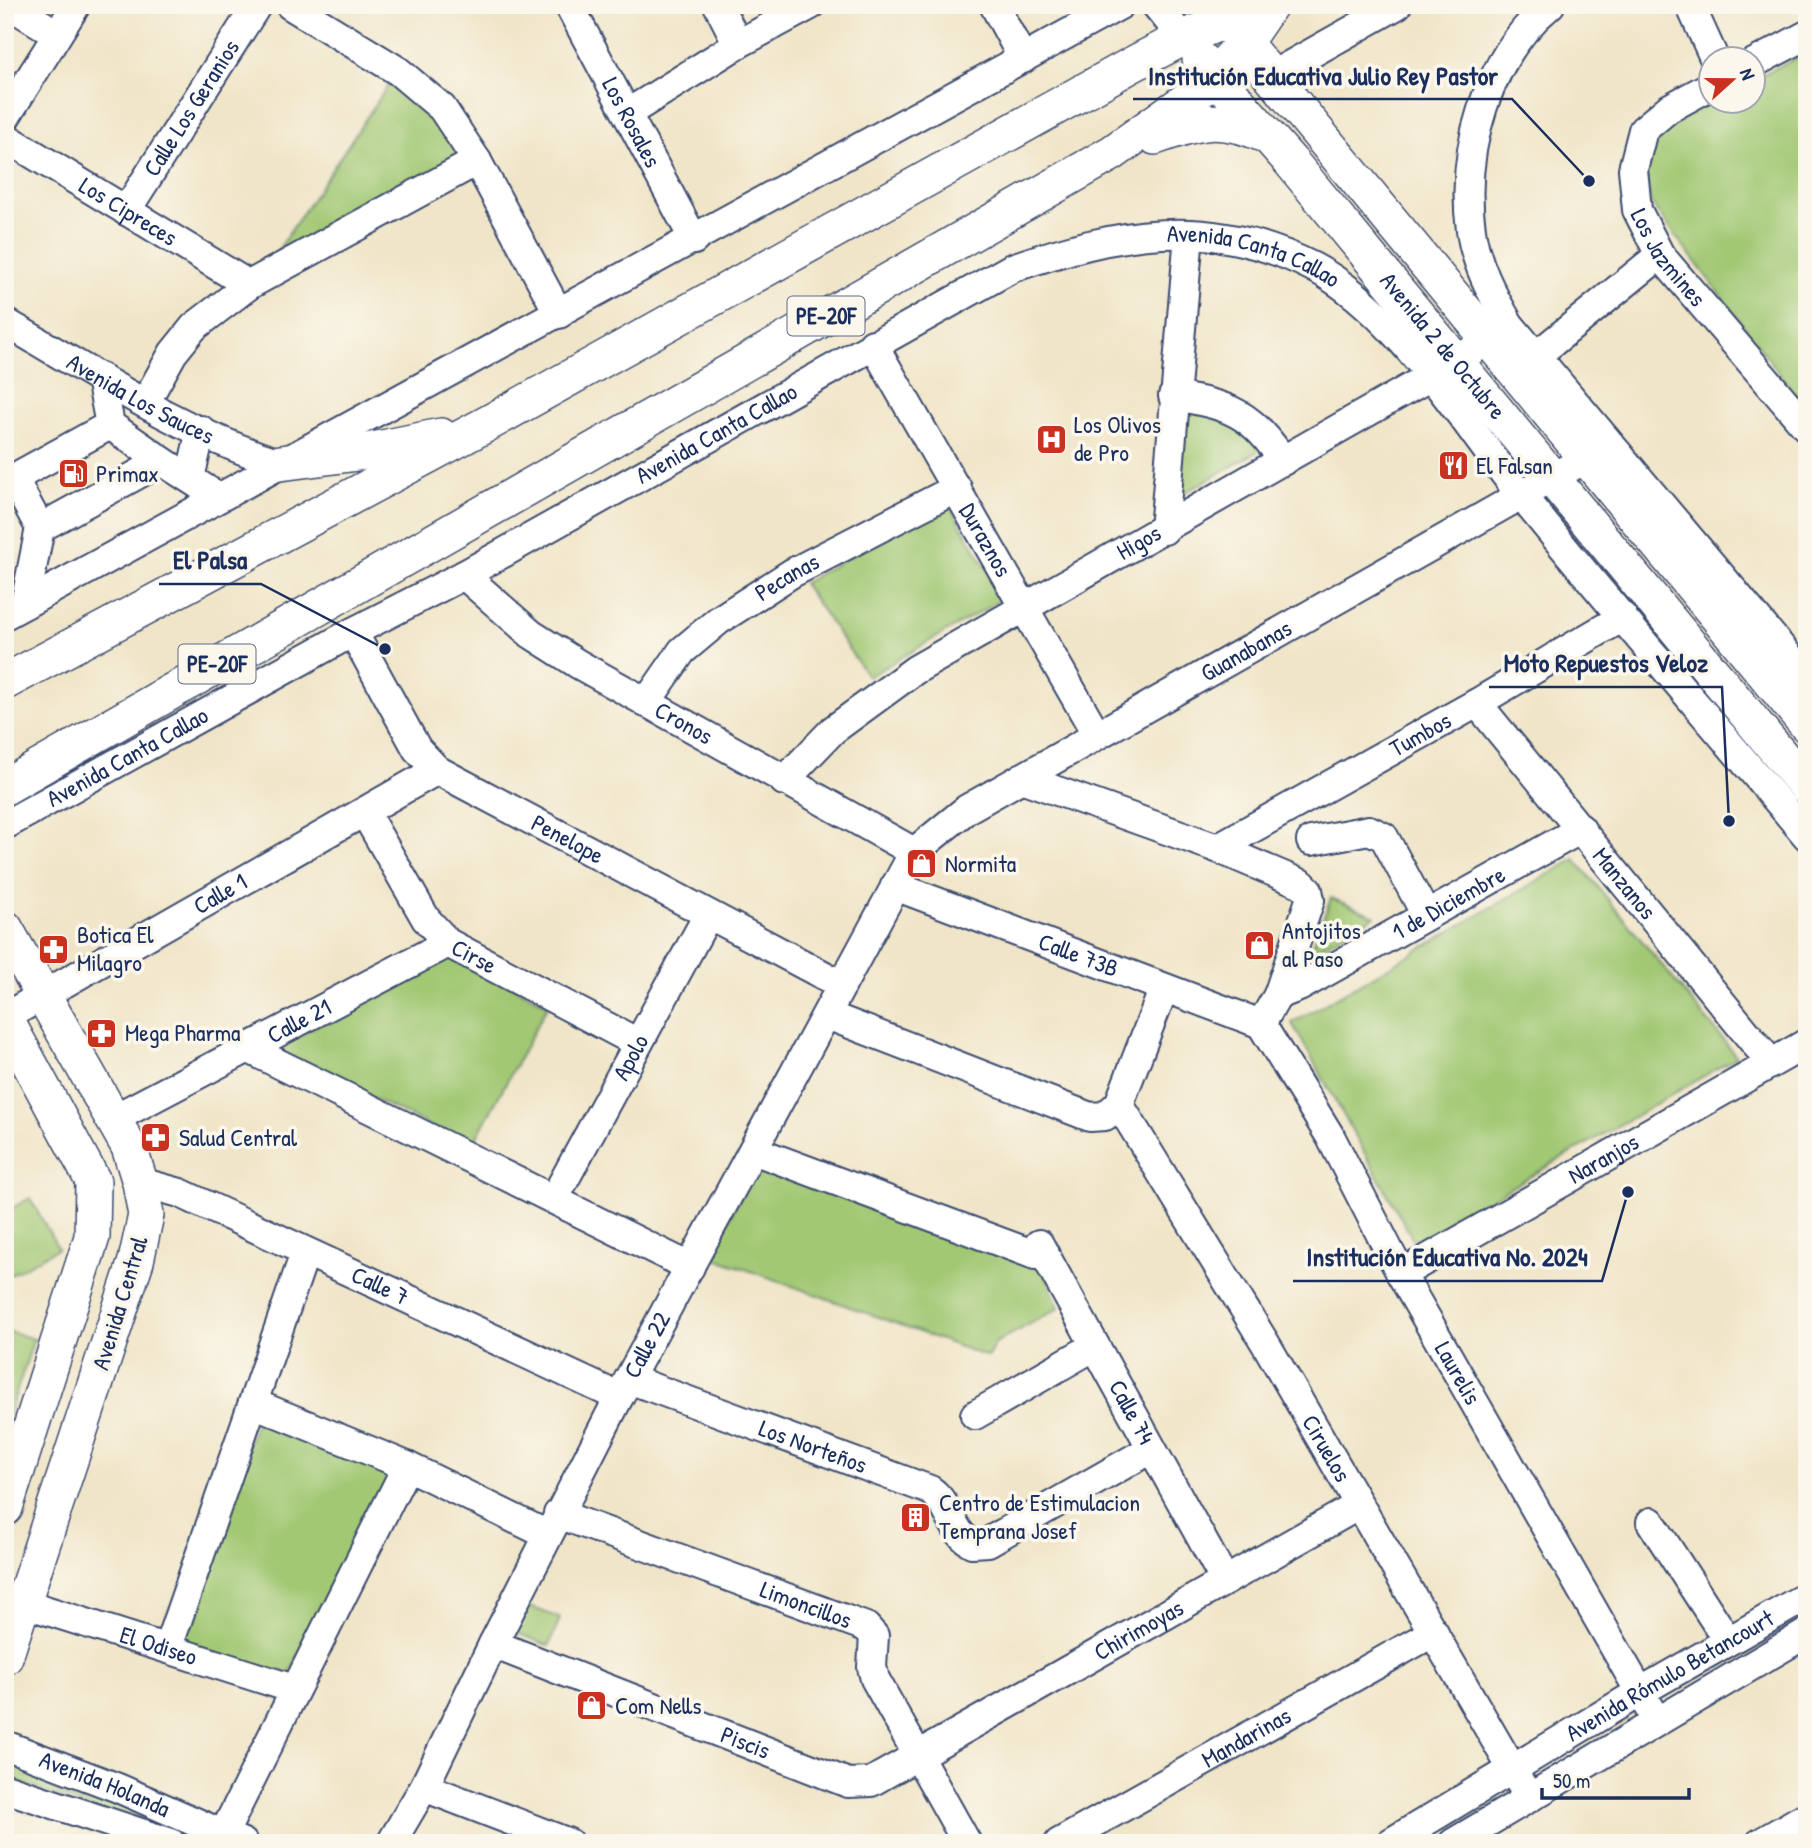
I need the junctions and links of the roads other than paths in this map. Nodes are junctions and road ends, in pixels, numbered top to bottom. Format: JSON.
{"nodes":[{"id":1,"x":10,"y":5,"type":"edge"},
{"id":2,"x":76,"y":5,"type":"edge"},
{"id":3,"x":257,"y":5,"type":"edge"},
{"id":4,"x":290,"y":5,"type":"edge"},
{"id":5,"x":569,"y":5,"type":"edge"},
{"id":6,"x":718,"y":5,"type":"edge"},
{"id":7,"x":811,"y":5,"type":"edge"},
{"id":8,"x":994,"y":5,"type":"edge"},
{"id":9,"x":1120,"y":5,"type":"edge"},
{"id":10,"x":1156,"y":5,"type":"edge"},
{"id":11,"x":1263,"y":5,"type":"edge"},
{"id":12,"x":1270,"y":5,"type":"edge"},
{"id":13,"x":1397,"y":5,"type":"edge"},
{"id":14,"x":1550,"y":5,"type":"edge"},
{"id":15,"x":1690,"y":5,"type":"edge"},
{"id":16,"x":1228,"y":22,"type":"edge"},
{"id":17,"x":57,"y":34,"type":"junction"},
{"id":18,"x":1807,"y":35,"type":"edge"},
{"id":19,"x":1183,"y":38,"type":"junction"},
{"id":20,"x":738,"y":44,"type":"junction"},
{"id":21,"x":1709,"y":46,"type":"edge"},
{"id":22,"x":1766,"y":57,"type":"edge"},
{"id":23,"x":1023,"y":59,"type":"junction"},
{"id":24,"x":1271,"y":76,"type":"junction"},
{"id":25,"x":1215,"y":77,"type":"junction"},
{"id":26,"x":1696,"y":94,"type":"edge"},
{"id":27,"x":628,"y":113,"type":"junction"},
{"id":28,"x":5,"y":118,"type":"edge"},
{"id":29,"x":1266,"y":135,"type":"junction"},
{"id":30,"x":5,"y":137,"type":"edge"},
{"id":31,"x":1112,"y":153,"type":"junction"},
{"id":32,"x":477,"y":160,"type":"junction"},
{"id":33,"x":126,"y":211,"type":"junction"},
{"id":34,"x":1189,"y":234,"type":"junction"},
{"id":35,"x":694,"y":240,"type":"junction"},
{"id":36,"x":1660,"y":256,"type":"junction"},
{"id":37,"x":249,"y":285,"type":"junction"},
{"id":38,"x":559,"y":314,"type":"junction"},
{"id":39,"x":5,"y":322,"type":"edge"},
{"id":40,"x":1499,"y":332,"type":"junction"},
{"id":41,"x":873,"y":344,"type":"junction"},
{"id":42,"x":1537,"y":355,"type":"junction"},
{"id":43,"x":1442,"y":369,"type":"junction"},
{"id":44,"x":101,"y":377,"type":"junction"},
{"id":45,"x":1173,"y":396,"type":"junction"},
{"id":46,"x":145,"y":403,"type":"junction"},
{"id":47,"x":110,"y":425,"type":"junction"},
{"id":48,"x":485,"y":425,"type":"junction"},
{"id":49,"x":1807,"y":428,"type":"edge"},
{"id":50,"x":201,"y":430,"type":"junction"},
{"id":51,"x":1586,"y":459,"type":"junction"},
{"id":52,"x":162,"y":461,"type":"junction"},
{"id":53,"x":1283,"y":461,"type":"junction"},
{"id":54,"x":281,"y":463,"type":"junction"},
{"id":55,"x":190,"y":478,"type":"junction"},
{"id":56,"x":1551,"y":479,"type":"junction"},
{"id":57,"x":957,"y":488,"type":"junction"},
{"id":58,"x":1521,"y":495,"type":"junction"},
{"id":59,"x":218,"y":497,"type":"junction"},
{"id":60,"x":40,"y":528,"type":"junction"},
{"id":61,"x":1164,"y":530,"type":"junction"},
{"id":62,"x":464,"y":575,"type":"junction"},
{"id":63,"x":12,"y":608,"type":"edge"},
{"id":64,"x":1024,"y":609,"type":"junction"},
{"id":65,"x":1623,"y":617,"type":"junction"},
{"id":66,"x":353,"y":632,"type":"junction"},
{"id":67,"x":1807,"y":678,"type":"edge"},
{"id":68,"x":5,"y":682,"type":"edge"},
{"id":69,"x":646,"y":703,"type":"junction"},
{"id":70,"x":1477,"y":703,"type":"junction"},
{"id":71,"x":1807,"y":725,"type":"edge"},
{"id":72,"x":1097,"y":735,"type":"junction"},
{"id":73,"x":437,"y":770,"type":"junction"},
{"id":74,"x":1021,"y":778,"type":"junction"},
{"id":75,"x":784,"y":781,"type":"junction"},
{"id":76,"x":5,"y":787,"type":"edge"},
{"id":77,"x":1807,"y":788,"type":"edge"},
{"id":78,"x":365,"y":813,"type":"junction"},
{"id":79,"x":5,"y":825,"type":"edge"},
{"id":80,"x":1581,"y":829,"type":"junction"},
{"id":81,"x":1807,"y":836,"type":"edge"},
{"id":82,"x":1311,"y":841,"type":"dead end"},
{"id":83,"x":1217,"y":848,"type":"junction"},
{"id":84,"x":914,"y":852,"type":"junction"},
{"id":85,"x":895,"y":886,"type":"junction"},
{"id":86,"x":708,"y":915,"type":"junction"},
{"id":87,"x":1426,"y":915,"type":"junction"},
{"id":88,"x":5,"y":928,"type":"edge"},
{"id":89,"x":448,"y":943,"type":"junction"},
{"id":90,"x":842,"y":985,"type":"junction"},
{"id":91,"x":1164,"y":988,"type":"junction"},
{"id":92,"x":42,"y":995,"type":"junction"},
{"id":93,"x":1278,"y":995,"type":"junction"},
{"id":94,"x":827,"y":1015,"type":"junction"},
{"id":95,"x":5,"y":1017,"type":"edge"},
{"id":96,"x":1261,"y":1024,"type":"junction"},
{"id":97,"x":636,"y":1042,"type":"junction"},
{"id":98,"x":1807,"y":1043,"type":"edge"},
{"id":99,"x":249,"y":1049,"type":"junction"},
{"id":100,"x":1772,"y":1063,"type":"junction"},
{"id":101,"x":1119,"y":1104,"type":"junction"},
{"id":102,"x":114,"y":1118,"type":"junction"},
{"id":103,"x":753,"y":1150,"type":"junction"},
{"id":104,"x":140,"y":1182,"type":"junction"},
{"id":105,"x":554,"y":1199,"type":"junction"},
{"id":106,"x":305,"y":1253,"type":"junction"},
{"id":107,"x":690,"y":1267,"type":"junction"},
{"id":108,"x":1401,"y":1274,"type":"junction"},
{"id":109,"x":1095,"y":1346,"type":"junction"},
{"id":110,"x":624,"y":1388,"type":"junction"},
{"id":111,"x":253,"y":1403,"type":"junction"},
{"id":112,"x":975,"y":1415,"type":"dead end"},
{"id":113,"x":1151,"y":1449,"type":"junction"},
{"id":114,"x":407,"y":1466,"type":"junction"},
{"id":115,"x":10,"y":1474,"type":"edge"},
{"id":116,"x":1359,"y":1505,"type":"junction"},
{"id":117,"x":5,"y":1508,"type":"edge"},
{"id":118,"x":1651,"y":1522,"type":"dead end"},
{"id":119,"x":553,"y":1524,"type":"junction"},
{"id":120,"x":1226,"y":1581,"type":"junction"},
{"id":121,"x":1807,"y":1597,"type":"edge"},
{"id":122,"x":23,"y":1603,"type":"junction"},
{"id":123,"x":1434,"y":1632,"type":"junction"},
{"id":124,"x":1807,"y":1633,"type":"edge"},
{"id":125,"x":1728,"y":1642,"type":"junction"},
{"id":126,"x":492,"y":1644,"type":"junction"},
{"id":127,"x":169,"y":1647,"type":"junction"},
{"id":128,"x":5,"y":1657,"type":"edge"},
{"id":129,"x":294,"y":1689,"type":"junction"},
{"id":130,"x":1640,"y":1692,"type":"junction"},
{"id":131,"x":1656,"y":1720,"type":"junction"},
{"id":132,"x":5,"y":1745,"type":"edge"},
{"id":133,"x":917,"y":1756,"type":"junction"},
{"id":134,"x":1513,"y":1770,"type":"junction"},
{"id":135,"x":424,"y":1787,"type":"junction"},
{"id":136,"x":5,"y":1788,"type":"edge"},
{"id":137,"x":1529,"y":1798,"type":"junction"},
{"id":138,"x":1807,"y":1816,"type":"edge"},
{"id":139,"x":114,"y":1834,"type":"edge"},
{"id":140,"x":233,"y":1838,"type":"edge"},
{"id":141,"x":171,"y":1843,"type":"edge"},
{"id":142,"x":391,"y":1843,"type":"edge"},
{"id":143,"x":569,"y":1843,"type":"edge"},
{"id":144,"x":967,"y":1843,"type":"edge"},
{"id":145,"x":1059,"y":1843,"type":"edge"},
{"id":146,"x":1390,"y":1843,"type":"edge"},
{"id":147,"x":1453,"y":1843,"type":"edge"},
{"id":148,"x":1760,"y":1843,"type":"edge"}],
"edges":[{"from":1,"to":17,"type":"street"},
{"from":2,"to":17,"type":"street"},
{"from":3,"to":33,"type":"street","name":"Calle Los Geranios"},
{"from":4,"to":32,"type":"street"},
{"from":5,"to":27,"type":"street","name":"Los Rosales"},
{"from":6,"to":20,"type":"street"},
{"from":7,"to":20,"type":"street"},
{"from":8,"to":23,"type":"street"},
{"from":9,"to":23,"type":"street"},
{"from":10,"to":19,"type":"street","name":"Avenida 2 de Octubre"},
{"from":11,"to":16,"type":"main road","name":"Avenida Canta Callao","number":"PE-20F"},
{"from":12,"to":16,"type":"main road","name":"Avenida Canta Callao","number":"PE-20F"},
{"from":13,"to":24,"type":"street"},
{"from":14,"to":40,"type":"street"},
{"from":15,"to":21,"type":"street"},
{"from":16,"to":19,"type":"main road","name":"Avenida Canta Callao","number":"PE-20F"},
{"from":16,"to":24,"type":"main road","name":"Avenida 2 de Octubre"},
{"from":16,"to":25,"type":"main road","name":"Avenida Canta Callao","number":"PE-20F"},
{"from":17,"to":28,"type":"street"},
{"from":18,"to":22,"type":"street"},
{"from":19,"to":25,"type":"main road","name":"Avenida 2 de Octubre"},
{"from":19,"to":48,"type":"main road","name":"Avenida Canta Callao","number":"PE-20F"},
{"from":20,"to":27,"type":"street"},
{"from":23,"to":35,"type":"street"},
{"from":24,"to":40,"type":"main road","name":"Avenida 2 de Octubre"},
{"from":25,"to":29,"type":"main road","name":"Avenida 2 de Octubre"},
{"from":25,"to":31,"type":"main road","name":"Avenida Canta Callao","number":"PE-20F"},
{"from":26,"to":36,"type":"street","name":"Los Jazmines"},
{"from":27,"to":35,"type":"street","name":"Los Rosales"},
{"from":29,"to":31,"type":"main road"},
{"from":29,"to":43,"type":"main road","name":"Avenida 2 de Octubre"},
{"from":30,"to":33,"type":"street","name":"Los Cipreces"},
{"from":31,"to":76,"type":"main road","name":"Avenida Canta Callao","number":"PE-20F"},
{"from":32,"to":37,"type":"street"},
{"from":32,"to":38,"type":"street"},
{"from":33,"to":37,"type":"street","name":"Los Cipreces"},
{"from":34,"to":41,"type":"street","name":"Avenida Canta Callao"},
{"from":34,"to":43,"type":"street","name":"Avenida Canta Callao"},
{"from":34,"to":45,"type":"street"},
{"from":35,"to":38,"type":"street"},
{"from":36,"to":42,"type":"street"},
{"from":36,"to":49,"type":"street","name":"Los Jazmines"},
{"from":37,"to":46,"type":"street"},
{"from":38,"to":54,"type":"street"},
{"from":39,"to":44,"type":"street","name":"Avenida Los Sauces"},
{"from":40,"to":42,"type":"street"},
{"from":40,"to":43,"type":"street","name":"Higos"},
{"from":40,"to":51,"type":"main road","name":"Avenida 2 de Octubre"},
{"from":41,"to":57,"type":"street","name":"Duraznos"},
{"from":41,"to":62,"type":"street","name":"Avenida Canta Callao"},
{"from":42,"to":67,"type":"street"},
{"from":43,"to":53,"type":"street","name":"Higos"},
{"from":43,"to":56,"type":"main road","name":"Avenida 2 de Octubre"},
{"from":43,"to":58,"type":"street","name":"Avenida 2 de Octubre"},
{"from":44,"to":46,"type":"street","name":"Avenida Los Sauces"},
{"from":44,"to":47,"type":"street"},
{"from":45,"to":53,"type":"street"},
{"from":45,"to":61,"type":"street"},
{"from":46,"to":50,"type":"street","name":"Avenida Los Sauces"},
{"from":47,"to":52,"type":"street"},
{"from":47,"to":60,"type":"street"},
{"from":48,"to":54,"type":"main road"},
{"from":48,"to":68,"type":"main road","name":"Avenida Canta Callao","number":"PE-20F"},
{"from":50,"to":54,"type":"street","name":"Avenida Los Sauces"},
{"from":50,"to":55,"type":"street"},
{"from":51,"to":56,"type":"street","name":"Guanabanas"},
{"from":51,"to":71,"type":"main road","name":"Avenida 2 de Octubre"},
{"from":52,"to":55,"type":"street"},
{"from":52,"to":60,"type":"street"},
{"from":53,"to":61,"type":"street","name":"Higos"},
{"from":54,"to":59,"type":"street"},
{"from":55,"to":59,"type":"street"},
{"from":56,"to":58,"type":"street","name":"Guanabanas"},
{"from":56,"to":77,"type":"main road","name":"Avenida 2 de Octubre"},
{"from":57,"to":64,"type":"street","name":"Duraznos"},
{"from":57,"to":69,"type":"street","name":"Pecanas"},
{"from":58,"to":65,"type":"street","name":"Avenida 2 de Octubre"},
{"from":58,"to":72,"type":"street","name":"Guanabanas"},
{"from":59,"to":63,"type":"street"},
{"from":60,"to":63,"type":"street"},
{"from":61,"to":64,"type":"street","name":"Higos"},
{"from":62,"to":66,"type":"street","name":"Avenida Canta Callao"},
{"from":62,"to":69,"type":"street","name":"Cronos"},
{"from":64,"to":72,"type":"street","name":"Duraznos"},
{"from":64,"to":75,"type":"street","name":"Higos"},
{"from":65,"to":70,"type":"street","name":"Tumbos"},
{"from":65,"to":81,"type":"street","name":"Avenida 2 de Octubre"},
{"from":66,"to":73,"type":"street","name":"Penelope"},
{"from":66,"to":79,"type":"street","name":"Avenida Canta Callao"},
{"from":69,"to":75,"type":"street","name":"Cronos"},
{"from":70,"to":80,"type":"street","name":"Manzanos"},
{"from":70,"to":83,"type":"street","name":"Tumbos"},
{"from":72,"to":74,"type":"street","name":"Guanabanas"},
{"from":73,"to":78,"type":"street","name":"Calle 1"},
{"from":73,"to":86,"type":"street","name":"Penelope"},
{"from":74,"to":83,"type":"street"},
{"from":74,"to":84,"type":"street","name":"Guanabanas"},
{"from":75,"to":84,"type":"street","name":"Cronos"},
{"from":78,"to":89,"type":"street","name":"Cirse"},
{"from":78,"to":92,"type":"street","name":"Calle 1"},
{"from":80,"to":87,"type":"street","name":"1 de Diciembre"},
{"from":80,"to":100,"type":"street","name":"Manzanos"},
{"from":82,"to":87,"type":"street"},
{"from":83,"to":93,"type":"street"},
{"from":84,"to":85,"type":"street","name":"Calle 22"},
{"from":85,"to":90,"type":"street","name":"Calle 22"},
{"from":85,"to":91,"type":"street","name":"Calle 73B"},
{"from":86,"to":90,"type":"street","name":"Penelope"},
{"from":86,"to":97,"type":"street","name":"Apolo"},
{"from":87,"to":93,"type":"street","name":"1 de Diciembre"},
{"from":88,"to":92,"type":"main road","name":"Avenida Central"},
{"from":89,"to":97,"type":"street","name":"Cirse"},
{"from":89,"to":99,"type":"street","name":"Calle 21"},
{"from":90,"to":94,"type":"street","name":"Calle 22"},
{"from":91,"to":96,"type":"street","name":"Calle 73B"},
{"from":91,"to":101,"type":"street"},
{"from":92,"to":95,"type":"street","name":"Calle 1"},
{"from":92,"to":102,"type":"main road","name":"Avenida Central"},
{"from":93,"to":96,"type":"street"},
{"from":94,"to":101,"type":"street"},
{"from":94,"to":103,"type":"street","name":"Calle 22"},
{"from":95,"to":115,"type":"main road","name":"Avenida Central"},
{"from":96,"to":108,"type":"street","name":"Laurelis"},
{"from":97,"to":105,"type":"street","name":"Apolo"},
{"from":98,"to":100,"type":"street","name":"Naranjos"},
{"from":99,"to":102,"type":"street","name":"Calle 21"},
{"from":99,"to":105,"type":"street"},
{"from":100,"to":108,"type":"street","name":"Naranjos"},
{"from":101,"to":116,"type":"street","name":"Ciruelos"},
{"from":102,"to":104,"type":"main road","name":"Avenida Central"},
{"from":103,"to":107,"type":"street","name":"Calle 22"},
{"from":103,"to":109,"type":"street","name":"Calle 74"},
{"from":104,"to":106,"type":"street","name":"Calle 7"},
{"from":104,"to":122,"type":"main road","name":"Avenida Central"},
{"from":105,"to":107,"type":"street"},
{"from":106,"to":110,"type":"street","name":"Calle 7"},
{"from":106,"to":111,"type":"street"},
{"from":107,"to":110,"type":"street","name":"Calle 22"},
{"from":108,"to":130,"type":"street","name":"Laurelis"},
{"from":109,"to":112,"type":"street"},
{"from":109,"to":113,"type":"street","name":"Calle 74"},
{"from":110,"to":113,"type":"street","name":"Los Norteños"},
{"from":110,"to":119,"type":"street","name":"Calle 22"},
{"from":111,"to":114,"type":"street"},
{"from":111,"to":127,"type":"street"},
{"from":113,"to":120,"type":"street","name":"Calle 74"},
{"from":114,"to":119,"type":"street"},
{"from":114,"to":129,"type":"street"},
{"from":115,"to":117,"type":"main road","name":"Avenida Central"},
{"from":116,"to":120,"type":"street","name":"Chirimoyas"},
{"from":116,"to":123,"type":"street","name":"Ciruelos"},
{"from":118,"to":125,"type":"street"},
{"from":119,"to":126,"type":"street","name":"Calle 22"},
{"from":119,"to":133,"type":"street","name":"Limoncillos"},
{"from":120,"to":133,"type":"street","name":"Chirimoyas"},
{"from":121,"to":125,"type":"street","name":"Avenida Rómulo Betancourt"},
{"from":122,"to":127,"type":"street","name":"El Odiseo"},
{"from":122,"to":128,"type":"main road","name":"Avenida Central"},
{"from":123,"to":134,"type":"street","name":"Ciruelos"},
{"from":123,"to":145,"type":"street","name":"Mandarinas"},
{"from":124,"to":131,"type":"street","name":"Avenida Rómulo Betancourt"},
{"from":125,"to":130,"type":"street","name":"Avenida Rómulo Betancourt"},
{"from":126,"to":133,"type":"street","name":"Piscis"},
{"from":126,"to":135,"type":"street","name":"Calle 22"},
{"from":127,"to":129,"type":"street","name":"El Odiseo"},
{"from":129,"to":140,"type":"street"},
{"from":130,"to":131,"type":"street","name":"Laurelis"},
{"from":130,"to":134,"type":"street","name":"Avenida Rómulo Betancourt"},
{"from":131,"to":137,"type":"street","name":"Avenida Rómulo Betancourt"},
{"from":132,"to":140,"type":"street","name":"Avenida Holanda"},
{"from":133,"to":144,"type":"street","name":"Limoncillos"},
{"from":134,"to":137,"type":"street","name":"Ciruelos"},
{"from":134,"to":146,"type":"street","name":"Avenida Rómulo Betancourt"},
{"from":135,"to":142,"type":"street","name":"Calle 22"},
{"from":135,"to":143,"type":"street"},
{"from":136,"to":139,"type":"street","name":"Avenida Holanda"},
{"from":137,"to":147,"type":"street","name":"Avenida Rómulo Betancourt"},
{"from":138,"to":148,"type":"street"},
{"from":139,"to":141,"type":"street","name":"Avenida Holanda"}]}
